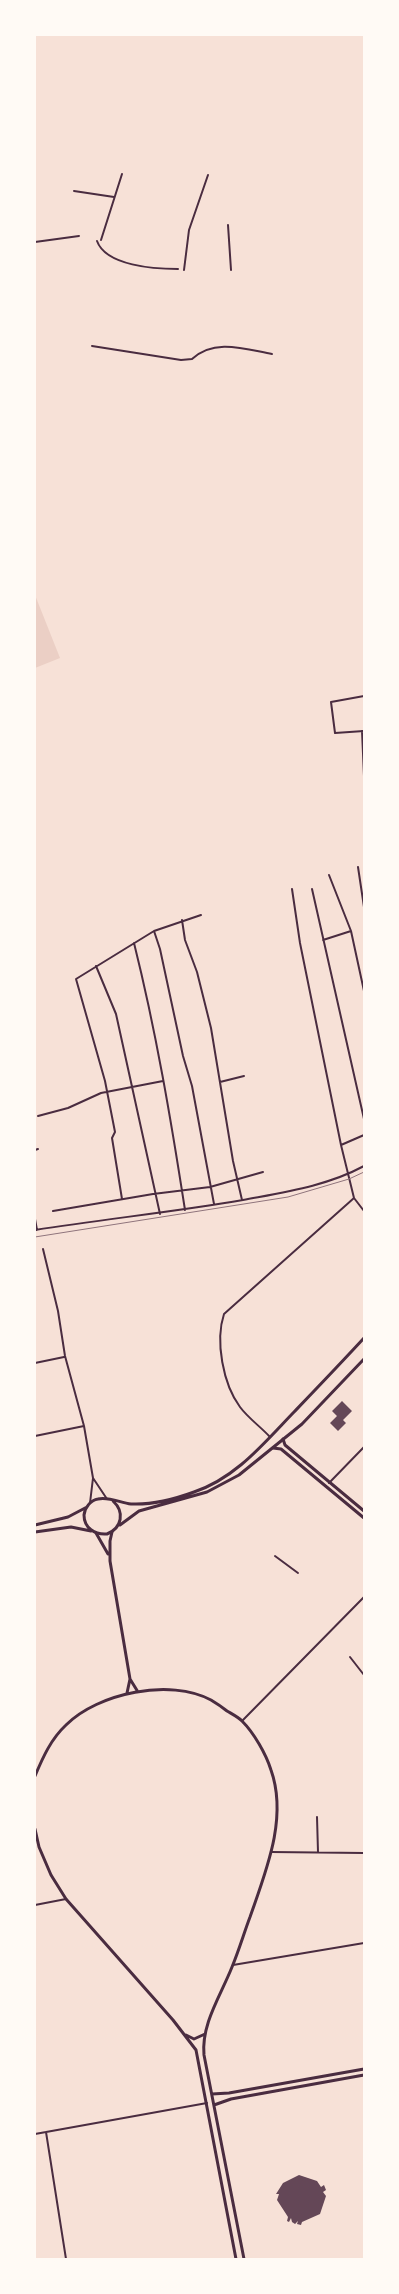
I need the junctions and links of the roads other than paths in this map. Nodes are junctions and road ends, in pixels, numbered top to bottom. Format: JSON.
{"nodes":[{"id":1,"x":122,"y":174,"type":"dead end"},
{"id":2,"x":208,"y":175,"type":"dead end"},
{"id":3,"x":74,"y":191,"type":"dead end"},
{"id":4,"x":115,"y":198,"type":"junction"},
{"id":5,"x":228,"y":225,"type":"dead end"},
{"id":6,"x":79,"y":236,"type":"dead end"},
{"id":7,"x":101,"y":240,"type":"dead end"},
{"id":8,"x":97,"y":241,"type":"dead end"},
{"id":9,"x":35,"y":242,"type":"edge"},
{"id":10,"x":178,"y":269,"type":"dead end"},
{"id":11,"x":184,"y":270,"type":"dead end"},
{"id":12,"x":231,"y":270,"type":"dead end"},
{"id":13,"x":92,"y":346,"type":"dead end"},
{"id":14,"x":272,"y":354,"type":"dead end"},
{"id":15,"x":364,"y":696,"type":"edge"},
{"id":16,"x":363,"y":731,"type":"edge"},
{"id":17,"x":364,"y":774,"type":"edge"},
{"id":18,"x":358,"y":867,"type":"dead end"},
{"id":19,"x":329,"y":875,"type":"dead end"},
{"id":20,"x":292,"y":889,"type":"dead end"},
{"id":21,"x":312,"y":889,"type":"dead end"},
{"id":22,"x":364,"y":907,"type":"edge"},
{"id":23,"x":201,"y":915,"type":"dead end"},
{"id":24,"x":182,"y":920,"type":"junction"},
{"id":25,"x":154,"y":931,"type":"junction"},
{"id":26,"x":351,"y":931,"type":"junction"},
{"id":27,"x":323,"y":940,"type":"junction"},
{"id":28,"x":134,"y":943,"type":"junction"},
{"id":29,"x":96,"y":966,"type":"junction"},
{"id":30,"x":364,"y":992,"type":"edge"},
{"id":31,"x":244,"y":1076,"type":"dead end"},
{"id":32,"x":163,"y":1081,"type":"junction"},
{"id":33,"x":220,"y":1082,"type":"junction"},
{"id":34,"x":133,"y":1085,"type":"junction"},
{"id":35,"x":107,"y":1091,"type":"junction"},
{"id":36,"x":38,"y":1116,"type":"dead end"},
{"id":37,"x":364,"y":1119,"type":"edge"},
{"id":38,"x":364,"y":1135,"type":"edge"},
{"id":39,"x":341,"y":1145,"type":"junction"},
{"id":40,"x":364,"y":1166,"type":"edge"},
{"id":41,"x":263,"y":1172,"type":"dead end"},
{"id":42,"x":348,"y":1175,"type":"junction"},
{"id":43,"x":237,"y":1180,"type":"junction"},
{"id":44,"x":210,"y":1187,"type":"junction"},
{"id":45,"x":182,"y":1191,"type":"junction"},
{"id":46,"x":157,"y":1194,"type":"junction"},
{"id":47,"x":354,"y":1198,"type":"junction"},
{"id":48,"x":122,"y":1199,"type":"junction"},
{"id":49,"x":242,"y":1200,"type":"junction"},
{"id":50,"x":214,"y":1205,"type":"junction"},
{"id":51,"x":185,"y":1210,"type":"junction"},
{"id":52,"x":53,"y":1211,"type":"dead end"},
{"id":53,"x":364,"y":1211,"type":"edge"},
{"id":54,"x":160,"y":1214,"type":"junction"},
{"id":55,"x":35,"y":1219,"type":"edge"},
{"id":56,"x":36,"y":1230,"type":"edge"},
{"id":57,"x":43,"y":1249,"type":"dead end"},
{"id":58,"x":364,"y":1338,"type":"edge"},
{"id":59,"x":65,"y":1356,"type":"junction"},
{"id":60,"x":364,"y":1359,"type":"edge"},
{"id":61,"x":35,"y":1363,"type":"edge"},
{"id":62,"x":84,"y":1426,"type":"junction"},
{"id":63,"x":35,"y":1436,"type":"edge"},
{"id":64,"x":270,"y":1437,"type":"junction"},
{"id":65,"x":282,"y":1438,"type":"junction"},
{"id":66,"x":364,"y":1447,"type":"edge"},
{"id":67,"x":272,"y":1448,"type":"junction"},
{"id":68,"x":93,"y":1478,"type":"junction"},
{"id":69,"x":329,"y":1483,"type":"junction"},
{"id":70,"x":107,"y":1499,"type":"junction"},
{"id":71,"x":113,"y":1501,"type":"junction"},
{"id":72,"x":89,"y":1505,"type":"junction"},
{"id":73,"x":364,"y":1511,"type":"edge"},
{"id":74,"x":364,"y":1518,"type":"edge"},
{"id":75,"x":35,"y":1525,"type":"edge"},
{"id":76,"x":117,"y":1527,"type":"junction"},
{"id":77,"x":92,"y":1531,"type":"junction"},
{"id":78,"x":35,"y":1532,"type":"edge"},
{"id":79,"x":112,"y":1532,"type":"junction"},
{"id":80,"x":96,"y":1533,"type":"junction"},
{"id":81,"x":275,"y":1556,"type":"dead end"},
{"id":82,"x":110,"y":1561,"type":"junction"},
{"id":83,"x":298,"y":1573,"type":"dead end"},
{"id":84,"x":364,"y":1597,"type":"edge"},
{"id":85,"x":350,"y":1657,"type":"dead end"},
{"id":86,"x":364,"y":1675,"type":"edge"},
{"id":87,"x":130,"y":1678,"type":"junction"},
{"id":88,"x":138,"y":1692,"type":"junction"},
{"id":89,"x":126,"y":1693,"type":"junction"},
{"id":90,"x":242,"y":1721,"type":"junction"},
{"id":91,"x":35,"y":1776,"type":"edge"},
{"id":92,"x":317,"y":1817,"type":"dead end"},
{"id":93,"x":35,"y":1829,"type":"edge"},
{"id":94,"x":271,"y":1852,"type":"junction"},
{"id":95,"x":318,"y":1852,"type":"junction"},
{"id":96,"x":364,"y":1853,"type":"edge"},
{"id":97,"x":66,"y":1899,"type":"junction"},
{"id":98,"x":35,"y":1905,"type":"edge"},
{"id":99,"x":364,"y":1944,"type":"edge"},
{"id":100,"x":233,"y":1965,"type":"junction"},
{"id":101,"x":184,"y":2033,"type":"junction"},
{"id":102,"x":206,"y":2033,"type":"junction"},
{"id":103,"x":364,"y":2069,"type":"edge"},
{"id":104,"x":364,"y":2075,"type":"edge"},
{"id":105,"x":212,"y":2094,"type":"junction"},
{"id":106,"x":207,"y":2103,"type":"junction"},
{"id":107,"x":214,"y":2105,"type":"junction"},
{"id":108,"x":46,"y":2132,"type":"junction"},
{"id":109,"x":35,"y":2134,"type":"edge"},
{"id":110,"x":66,"y":2259,"type":"edge"},
{"id":111,"x":236,"y":2259,"type":"edge"},
{"id":112,"x":244,"y":2259,"type":"edge"}],
"edges":[{"from":1,"to":4,"type":"street"},
{"from":2,"to":11,"type":"street"},
{"from":3,"to":4,"type":"street"},
{"from":4,"to":7,"type":"street"},
{"from":5,"to":12,"type":"street"},
{"from":6,"to":9,"type":"street"},
{"from":8,"to":10,"type":"street"},
{"from":13,"to":14,"type":"street"},
{"from":15,"to":16,"type":"street"},
{"from":16,"to":17,"type":"street"},
{"from":18,"to":22,"type":"street"},
{"from":19,"to":26,"type":"street"},
{"from":20,"to":39,"type":"street"},
{"from":21,"to":27,"type":"street"},
{"from":23,"to":24,"type":"street"},
{"from":24,"to":25,"type":"street"},
{"from":24,"to":33,"type":"street"},
{"from":25,"to":28,"type":"street"},
{"from":25,"to":44,"type":"street"},
{"from":26,"to":27,"type":"street"},
{"from":26,"to":30,"type":"street"},
{"from":27,"to":37,"type":"street"},
{"from":28,"to":29,"type":"street"},
{"from":28,"to":32,"type":"street"},
{"from":29,"to":34,"type":"street"},
{"from":29,"to":35,"type":"street"},
{"from":31,"to":33,"type":"street"},
{"from":32,"to":34,"type":"street"},
{"from":32,"to":45,"type":"street"},
{"from":33,"to":43,"type":"street"},
{"from":34,"to":35,"type":"street"},
{"from":34,"to":46,"type":"street"},
{"from":35,"to":36,"type":"street"},
{"from":35,"to":48,"type":"street"},
{"from":38,"to":39,"type":"street"},
{"from":39,"to":42,"type":"street"},
{"from":40,"to":42,"type":"street"},
{"from":41,"to":43,"type":"street"},
{"from":42,"to":47,"type":"street"},
{"from":42,"to":49,"type":"street"},
{"from":43,"to":44,"type":"street"},
{"from":43,"to":49,"type":"street"},
{"from":44,"to":45,"type":"street"},
{"from":44,"to":50,"type":"street"},
{"from":45,"to":46,"type":"street"},
{"from":45,"to":51,"type":"street"},
{"from":46,"to":48,"type":"street"},
{"from":46,"to":54,"type":"street"},
{"from":47,"to":53,"type":"street"},
{"from":47,"to":64,"type":"street"},
{"from":48,"to":52,"type":"street"},
{"from":49,"to":50,"type":"street"},
{"from":50,"to":51,"type":"street"},
{"from":51,"to":54,"type":"street"},
{"from":54,"to":56,"type":"street"},
{"from":55,"to":56,"type":"street"},
{"from":57,"to":59,"type":"street"},
{"from":58,"to":64,"type":"main road"},
{"from":59,"to":61,"type":"street"},
{"from":59,"to":62,"type":"street"},
{"from":60,"to":65,"type":"main road"},
{"from":62,"to":63,"type":"street"},
{"from":62,"to":68,"type":"street"},
{"from":64,"to":71,"type":"main road"},
{"from":65,"to":67,"type":"main road"},
{"from":65,"to":69,"type":"main road"},
{"from":66,"to":69,"type":"street"},
{"from":67,"to":74,"type":"main road"},
{"from":67,"to":76,"type":"main road"},
{"from":68,"to":70,"type":"street"},
{"from":68,"to":72,"type":"street"},
{"from":69,"to":73,"type":"main road"},
{"from":70,"to":71,"type":"main road"},
{"from":70,"to":72,"type":"main road"},
{"from":71,"to":76,"type":"main road"},
{"from":72,"to":75,"type":"main road"},
{"from":72,"to":77,"type":"main road"},
{"from":76,"to":79,"type":"main road"},
{"from":77,"to":78,"type":"main road"},
{"from":77,"to":80,"type":"main road"},
{"from":79,"to":80,"type":"main road"},
{"from":79,"to":82,"type":"main road"},
{"from":80,"to":82,"type":"main road"},
{"from":81,"to":83,"type":"street"},
{"from":82,"to":87,"type":"main road"},
{"from":84,"to":90,"type":"street"},
{"from":85,"to":86,"type":"street"},
{"from":87,"to":88,"type":"main road"},
{"from":87,"to":89,"type":"main road"},
{"from":88,"to":89,"type":"main road"},
{"from":88,"to":90,"type":"main road"},
{"from":89,"to":91,"type":"main road"},
{"from":90,"to":94,"type":"main road"},
{"from":92,"to":95,"type":"street"},
{"from":93,"to":97,"type":"main road"},
{"from":94,"to":95,"type":"street"},
{"from":94,"to":100,"type":"main road"},
{"from":95,"to":96,"type":"street"},
{"from":97,"to":98,"type":"street"},
{"from":97,"to":101,"type":"main road"},
{"from":99,"to":100,"type":"street"},
{"from":100,"to":102,"type":"main road"},
{"from":101,"to":102,"type":"main road"},
{"from":101,"to":106,"type":"main road"},
{"from":102,"to":105,"type":"main road"},
{"from":103,"to":105,"type":"main road"},
{"from":104,"to":107,"type":"main road"},
{"from":105,"to":107,"type":"main road"},
{"from":106,"to":108,"type":"street"},
{"from":106,"to":111,"type":"main road"},
{"from":107,"to":112,"type":"main road"},
{"from":108,"to":109,"type":"street"},
{"from":108,"to":110,"type":"street"}]}
